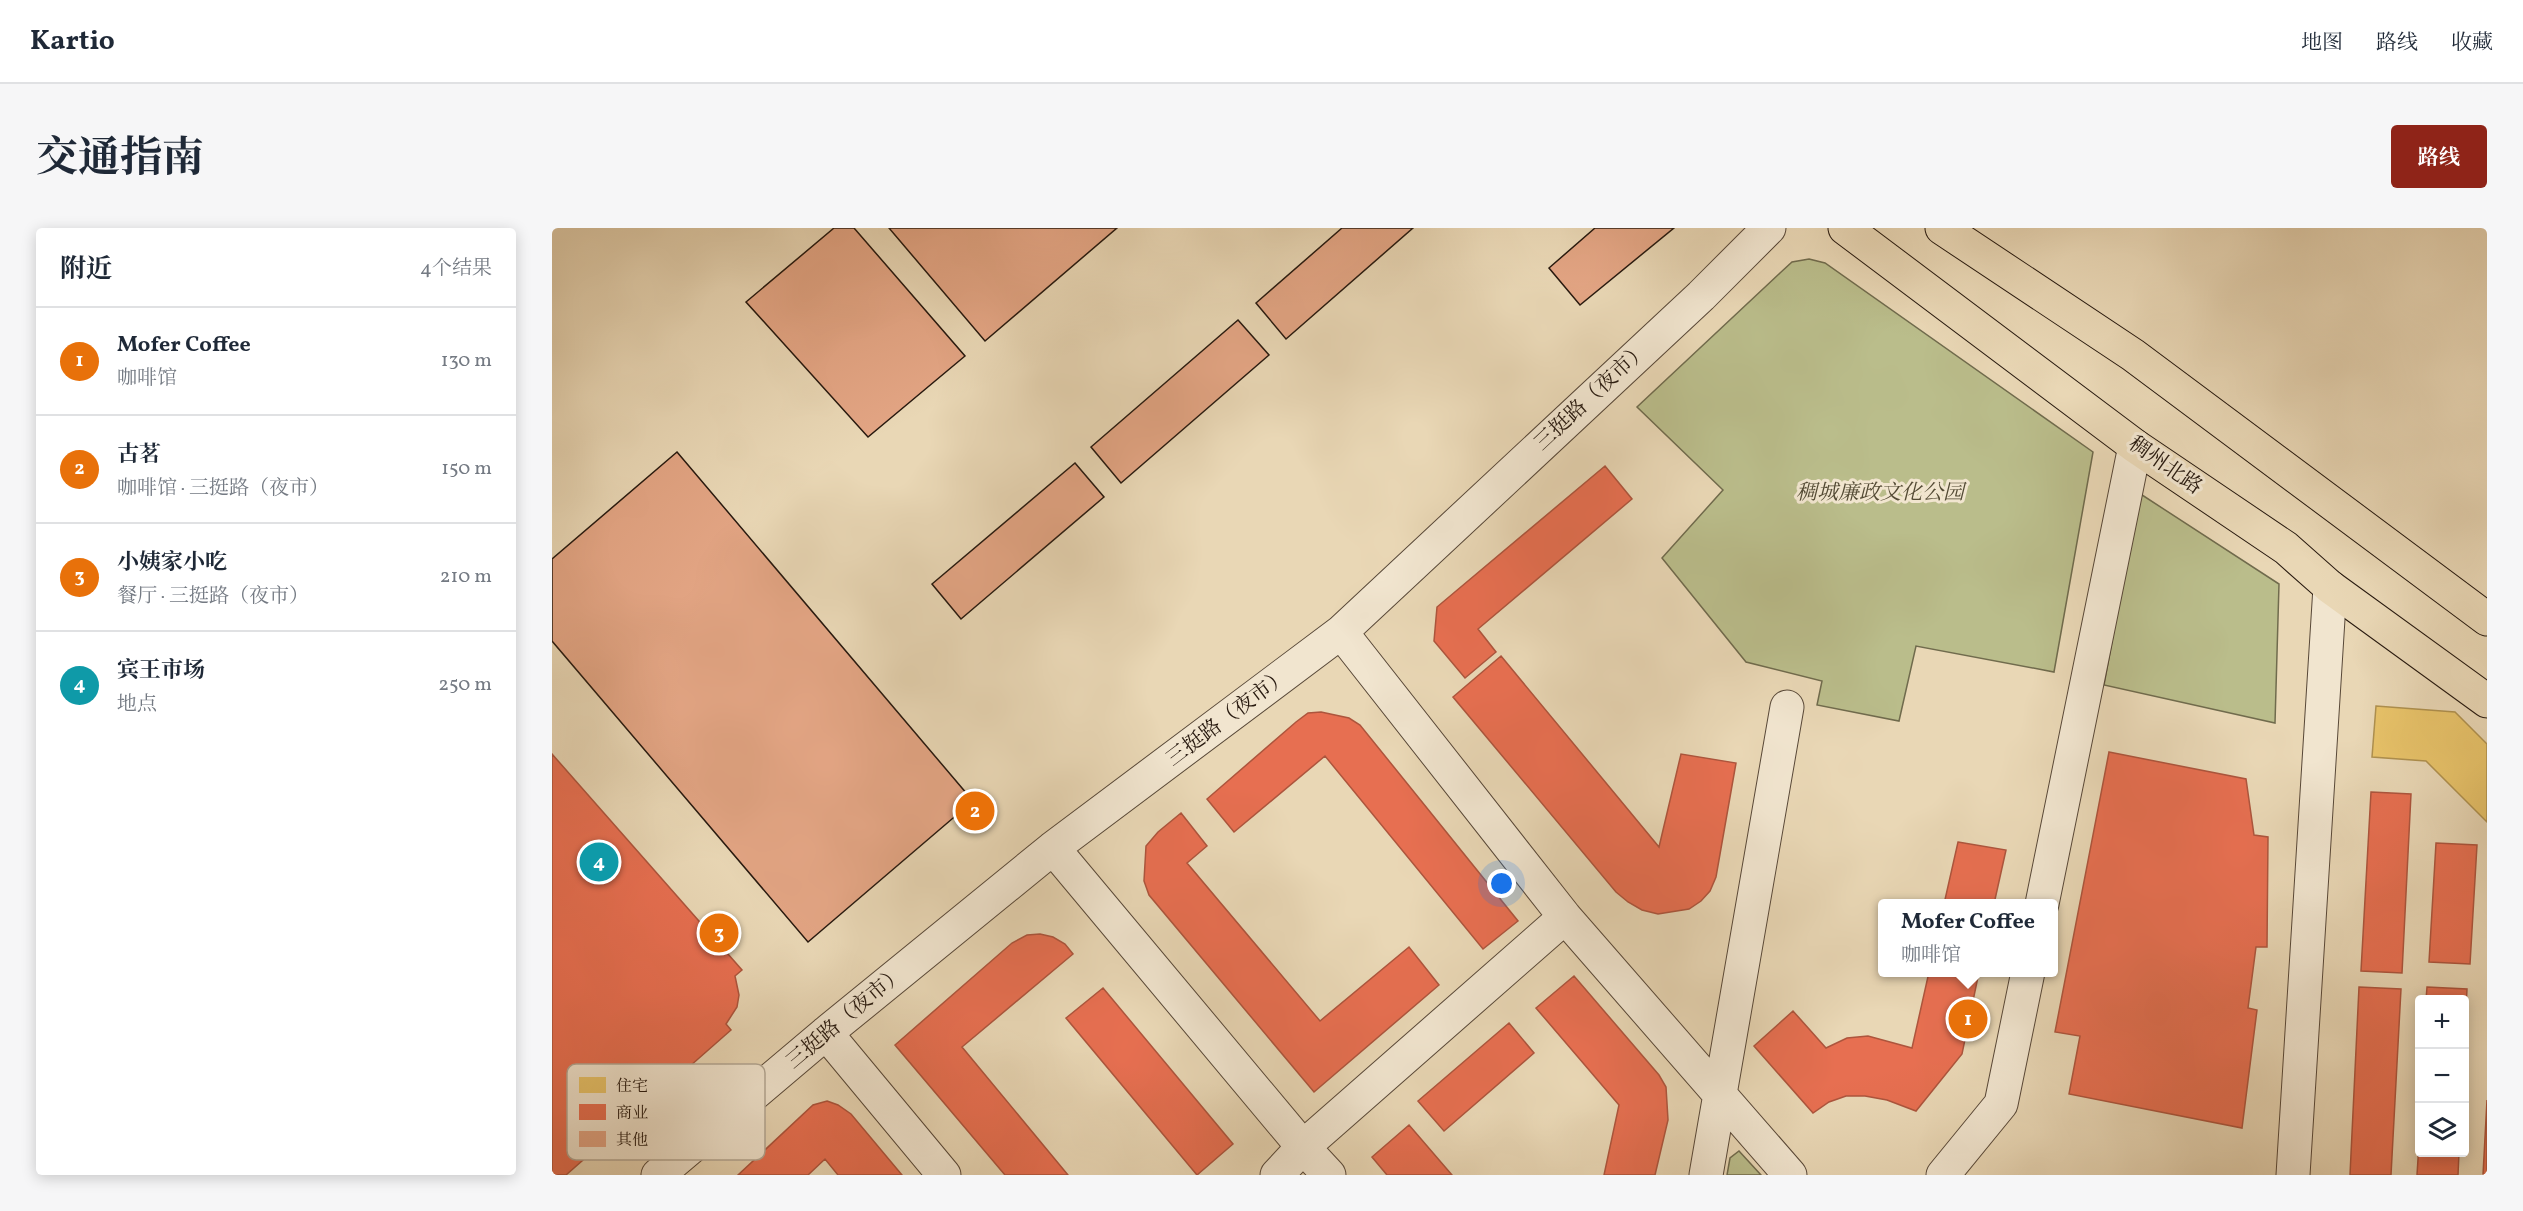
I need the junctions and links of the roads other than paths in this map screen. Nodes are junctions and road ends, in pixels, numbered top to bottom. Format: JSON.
{"nodes":[{"id":1,"x":1769,"y":228,"type":"edge"},
{"id":2,"x":1845,"y":228,"type":"edge"},
{"id":3,"x":1942,"y":228,"type":"edge"},
{"id":4,"x":2135,"y":446,"type":"junction"},
{"id":5,"x":2330,"y":587,"type":"junction"},
{"id":6,"x":2487,"y":620,"type":"edge"},
{"id":7,"x":1341,"y":633,"type":"junction"},
{"id":8,"x":2487,"y":701,"type":"edge"},
{"id":9,"x":1787,"y":707,"type":"dead end"},
{"id":10,"x":1053,"y":848,"type":"junction"},
{"id":11,"x":2043,"y":899,"type":"edge"},
{"id":12,"x":1565,"y":917,"type":"junction"},
{"id":13,"x":2027,"y":977,"type":"edge"},
{"id":14,"x":826,"y":1033,"type":"junction"},
{"id":15,"x":765,"y":1085,"type":"edge"},
{"id":16,"x":1719,"y":1094,"type":"junction"},
{"id":17,"x":1303,"y":1147,"type":"junction"},
{"id":18,"x":676,"y":1160,"type":"edge"},
{"id":19,"x":658,"y":1175,"type":"edge"},
{"id":20,"x":944,"y":1175,"type":"edge"},
{"id":21,"x":1277,"y":1175,"type":"edge"},
{"id":22,"x":1329,"y":1175,"type":"edge"},
{"id":23,"x":1706,"y":1175,"type":"edge"},
{"id":24,"x":1790,"y":1175,"type":"edge"},
{"id":25,"x":1943,"y":1175,"type":"edge"},
{"id":26,"x":2293,"y":1175,"type":"edge"}],
"edges":[{"from":1,"to":7,"type":"street","name":"三挺路（夜市）"},
{"from":2,"to":4,"type":"main road","name":"稠州北路"},
{"from":3,"to":6,"type":"main road"},
{"from":4,"to":5,"type":"main road","name":"稠州北路"},
{"from":4,"to":11,"type":"street"},
{"from":5,"to":8,"type":"main road","name":"稠州北路"},
{"from":5,"to":26,"type":"street"},
{"from":7,"to":10,"type":"street","name":"三挺路（夜市）"},
{"from":7,"to":12,"type":"street"},
{"from":9,"to":16,"type":"street"},
{"from":10,"to":14,"type":"street","name":"三挺路（夜市）"},
{"from":10,"to":17,"type":"street"},
{"from":12,"to":16,"type":"street"},
{"from":12,"to":17,"type":"street"},
{"from":13,"to":25,"type":"street"},
{"from":14,"to":15,"type":"street","name":"三挺路（夜市）"},
{"from":14,"to":20,"type":"street"},
{"from":16,"to":23,"type":"street"},
{"from":16,"to":24,"type":"street"},
{"from":17,"to":21,"type":"street"},
{"from":17,"to":22,"type":"street"},
{"from":18,"to":19,"type":"street","name":"三挺路（夜市）"}]}
